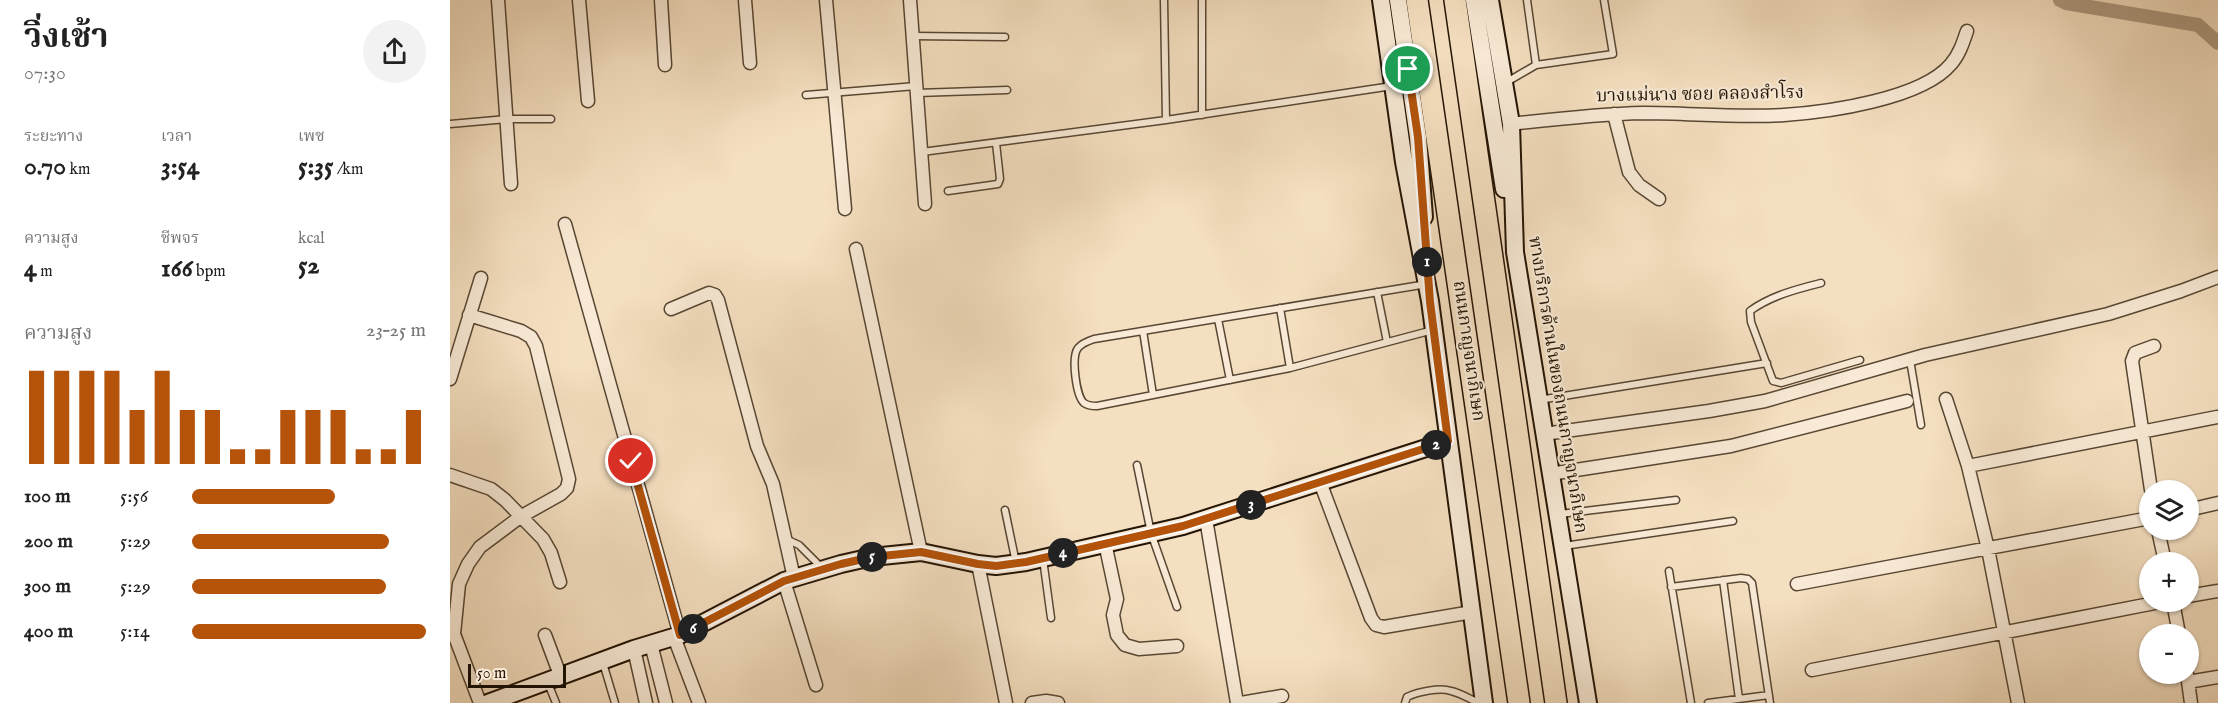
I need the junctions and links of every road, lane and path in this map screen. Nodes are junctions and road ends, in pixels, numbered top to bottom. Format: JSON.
{"nodes":[{"id":1,"x":498,"y":0,"type":"edge"},
{"id":2,"x":579,"y":0,"type":"edge"},
{"id":3,"x":661,"y":0,"type":"edge"},
{"id":4,"x":745,"y":0,"type":"edge"},
{"id":5,"x":826,"y":0,"type":"edge"},
{"id":6,"x":910,"y":0,"type":"edge"},
{"id":7,"x":1164,"y":0,"type":"edge"},
{"id":8,"x":1202,"y":0,"type":"edge"},
{"id":9,"x":1381,"y":0,"type":"edge"},
{"id":10,"x":1398,"y":0,"type":"edge"},
{"id":11,"x":1416,"y":0,"type":"edge"},
{"id":12,"x":1455,"y":0,"type":"edge"},
{"id":13,"x":1474,"y":0,"type":"edge"},
{"id":14,"x":1490,"y":0,"type":"edge"},
{"id":15,"x":1527,"y":0,"type":"edge"},
{"id":16,"x":1604,"y":0,"type":"edge"},
{"id":17,"x":1967,"y":31,"type":"dead end"},
{"id":18,"x":913,"y":36,"type":"junction"},
{"id":19,"x":1005,"y":37,"type":"dead end"},
{"id":20,"x":750,"y":63,"type":"dead end"},
{"id":21,"x":664,"y":65,"type":"dead end"},
{"id":22,"x":1536,"y":65,"type":"junction"},
{"id":23,"x":1505,"y":84,"type":"junction"},
{"id":24,"x":1393,"y":86,"type":"junction"},
{"id":25,"x":917,"y":90,"type":"junction"},
{"id":26,"x":1007,"y":90,"type":"dead end"},
{"id":27,"x":834,"y":92,"type":"junction"},
{"id":28,"x":806,"y":95,"type":"dead end"},
{"id":29,"x":588,"y":101,"type":"dead end"},
{"id":30,"x":1614,"y":114,"type":"junction"},
{"id":31,"x":1202,"y":115,"type":"junction"},
{"id":32,"x":551,"y":119,"type":"dead end"},
{"id":33,"x":507,"y":120,"type":"junction"},
{"id":34,"x":1166,"y":120,"type":"junction"},
{"id":35,"x":450,"y":124,"type":"edge"},
{"id":36,"x":1511,"y":124,"type":"junction"},
{"id":37,"x":996,"y":143,"type":"junction"},
{"id":38,"x":922,"y":152,"type":"junction"},
{"id":39,"x":511,"y":184,"type":"dead end"},
{"id":40,"x":948,"y":191,"type":"dead end"},
{"id":41,"x":1659,"y":198,"type":"dead end"},
{"id":42,"x":925,"y":204,"type":"dead end"},
{"id":43,"x":845,"y":209,"type":"dead end"},
{"id":44,"x":565,"y":224,"type":"dead end"},
{"id":45,"x":856,"y":249,"type":"dead end"},
{"id":46,"x":1515,"y":252,"type":"junction"},
{"id":47,"x":481,"y":278,"type":"dead end"},
{"id":48,"x":2218,"y":278,"type":"edge"},
{"id":49,"x":1821,"y":283,"type":"dead end"},
{"id":50,"x":1427,"y":284,"type":"junction"},
{"id":51,"x":1377,"y":292,"type":"junction"},
{"id":52,"x":1430,"y":302,"type":"junction"},
{"id":53,"x":1280,"y":308,"type":"junction"},
{"id":54,"x":671,"y":309,"type":"dead end"},
{"id":55,"x":469,"y":315,"type":"junction"},
{"id":56,"x":1218,"y":319,"type":"junction"},
{"id":57,"x":1434,"y":330,"type":"junction"},
{"id":58,"x":1143,"y":331,"type":"junction"},
{"id":59,"x":1387,"y":342,"type":"junction"},
{"id":60,"x":2154,"y":346,"type":"dead end"},
{"id":61,"x":1910,"y":359,"type":"junction"},
{"id":62,"x":1860,"y":360,"type":"dead end"},
{"id":63,"x":1767,"y":363,"type":"junction"},
{"id":64,"x":1290,"y":368,"type":"junction"},
{"id":65,"x":450,"y":379,"type":"edge"},
{"id":66,"x":1230,"y":380,"type":"junction"},
{"id":67,"x":1153,"y":395,"type":"junction"},
{"id":68,"x":1946,"y":399,"type":"dead end"},
{"id":69,"x":1539,"y":400,"type":"junction"},
{"id":70,"x":1907,"y":401,"type":"dead end"},
{"id":71,"x":2217,"y":417,"type":"edge"},
{"id":72,"x":1921,"y":426,"type":"dead end"},
{"id":73,"x":1544,"y":434,"type":"junction"},
{"id":74,"x":2142,"y":434,"type":"junction"},
{"id":75,"x":1448,"y":441,"type":"junction"},
{"id":76,"x":1137,"y":465,"type":"dead end"},
{"id":77,"x":1968,"y":466,"type":"junction"},
{"id":78,"x":1550,"y":474,"type":"junction"},
{"id":79,"x":450,"y":475,"type":"edge"},
{"id":80,"x":2149,"y":480,"type":"edge"},
{"id":81,"x":1320,"y":482,"type":"junction"},
{"id":82,"x":1676,"y":500,"type":"dead end"},
{"id":83,"x":2218,"y":503,"type":"edge"},
{"id":84,"x":2199,"y":507,"type":"edge"},
{"id":85,"x":1005,"y":510,"type":"dead end"},
{"id":86,"x":1556,"y":514,"type":"junction"},
{"id":87,"x":520,"y":517,"type":"junction"},
{"id":88,"x":1206,"y":519,"type":"junction"},
{"id":89,"x":2139,"y":520,"type":"edge"},
{"id":90,"x":1732,"y":521,"type":"dead end"},
{"id":91,"x":1151,"y":533,"type":"junction"},
{"id":92,"x":786,"y":539,"type":"junction"},
{"id":93,"x":1105,"y":543,"type":"junction"},
{"id":94,"x":1562,"y":546,"type":"junction"},
{"id":95,"x":1988,"y":549,"type":"junction"},
{"id":96,"x":921,"y":552,"type":"junction"},
{"id":97,"x":1043,"y":558,"type":"junction"},
{"id":98,"x":978,"y":564,"type":"junction"},
{"id":99,"x":1016,"y":564,"type":"junction"},
{"id":100,"x":823,"y":569,"type":"junction"},
{"id":101,"x":1669,"y":571,"type":"dead end"},
{"id":102,"x":789,"y":580,"type":"junction"},
{"id":103,"x":1723,"y":580,"type":"junction"},
{"id":104,"x":561,"y":582,"type":"dead end"},
{"id":105,"x":1797,"y":584,"type":"dead end"},
{"id":106,"x":1671,"y":586,"type":"junction"},
{"id":107,"x":2218,"y":591,"type":"edge"},
{"id":108,"x":2199,"y":594,"type":"edge"},
{"id":109,"x":2139,"y":606,"type":"edge"},
{"id":110,"x":1177,"y":607,"type":"dead end"},
{"id":111,"x":1472,"y":612,"type":"junction"},
{"id":112,"x":1051,"y":618,"type":"dead end"},
{"id":113,"x":2004,"y":634,"type":"junction"},
{"id":114,"x":545,"y":635,"type":"dead end"},
{"id":115,"x":677,"y":636,"type":"junction"},
{"id":116,"x":651,"y":644,"type":"junction"},
{"id":117,"x":1177,"y":646,"type":"dead end"},
{"id":118,"x":634,"y":649,"type":"junction"},
{"id":119,"x":603,"y":660,"type":"junction"},
{"id":120,"x":1812,"y":670,"type":"dead end"},
{"id":121,"x":2218,"y":677,"type":"edge"},
{"id":122,"x":553,"y":678,"type":"junction"},
{"id":123,"x":2199,"y":678,"type":"edge"},
{"id":124,"x":2188,"y":684,"type":"edge"},
{"id":125,"x":816,"y":685,"type":"dead end"},
{"id":126,"x":1769,"y":694,"type":"junction"},
{"id":127,"x":1282,"y":696,"type":"dead end"},
{"id":128,"x":512,"y":699,"type":"edge"},
{"id":129,"x":1739,"y":699,"type":"junction"},
{"id":130,"x":480,"y":703,"type":"edge"},
{"id":131,"x":488,"y":703,"type":"edge"},
{"id":132,"x":556,"y":703,"type":"edge"},
{"id":133,"x":615,"y":703,"type":"edge"},
{"id":134,"x":646,"y":703,"type":"edge"},
{"id":135,"x":666,"y":703,"type":"edge"},
{"id":136,"x":699,"y":703,"type":"edge"},
{"id":137,"x":1006,"y":703,"type":"edge"},
{"id":138,"x":1032,"y":703,"type":"edge"},
{"id":139,"x":1058,"y":703,"type":"edge"},
{"id":140,"x":1239,"y":703,"type":"edge"},
{"id":141,"x":1405,"y":703,"type":"edge"},
{"id":142,"x":1479,"y":703,"type":"edge"},
{"id":143,"x":1484,"y":703,"type":"edge"},
{"id":144,"x":1519,"y":703,"type":"edge"},
{"id":145,"x":1556,"y":703,"type":"edge"},
{"id":146,"x":1588,"y":703,"type":"edge"},
{"id":147,"x":1690,"y":703,"type":"edge"},
{"id":148,"x":1708,"y":703,"type":"edge"},
{"id":149,"x":1770,"y":703,"type":"edge"},
{"id":150,"x":2018,"y":703,"type":"edge"},
{"id":151,"x":2191,"y":703,"type":"edge"}],
"edges":[{"from":1,"to":33,"type":"street"},
{"from":2,"to":29,"type":"street"},
{"from":3,"to":21,"type":"street"},
{"from":4,"to":20,"type":"street"},
{"from":5,"to":27,"type":"street"},
{"from":6,"to":18,"type":"street"},
{"from":7,"to":34,"type":"lane"},
{"from":8,"to":31,"type":"lane"},
{"from":9,"to":24,"type":"main road"},
{"from":10,"to":52,"type":"main road"},
{"from":11,"to":144,"type":"highway","name":"ถนนกาญจนาภิเษก"},
{"from":12,"to":145,"type":"highway","name":"ถนนกาญจนาภิเษก"},
{"from":13,"to":46,"type":"main road"},
{"from":14,"to":23,"type":"main road","name":"ทางบริการด้านในของถนนกาญจนาภิเษก"},
{"from":15,"to":22,"type":"lane"},
{"from":16,"to":22,"type":"lane"},
{"from":17,"to":30,"type":"street","name":"บางแม่นาง ซอย คลองสำโรง"},
{"from":18,"to":19,"type":"lane"},
{"from":18,"to":25,"type":"street"},
{"from":22,"to":23,"type":"lane"},
{"from":23,"to":36,"type":"main road","name":"ทางบริการด้านในของถนนกาญจนาภิเษก"},
{"from":24,"to":31,"type":"lane"},
{"from":24,"to":50,"type":"main road"},
{"from":25,"to":26,"type":"lane"},
{"from":25,"to":27,"type":"lane"},
{"from":25,"to":38,"type":"street"},
{"from":27,"to":28,"type":"lane"},
{"from":27,"to":43,"type":"street"},
{"from":30,"to":36,"type":"street","name":"บางแม่นาง ซอย คลองสำโรง"},
{"from":30,"to":41,"type":"street"},
{"from":31,"to":34,"type":"lane"},
{"from":32,"to":33,"type":"lane"},
{"from":33,"to":35,"type":"lane"},
{"from":33,"to":39,"type":"street"},
{"from":34,"to":37,"type":"lane"},
{"from":36,"to":46,"type":"main road","name":"ทางบริการด้านในของถนนกาญจนาภิเษก"},
{"from":37,"to":38,"type":"lane"},
{"from":37,"to":40,"type":"lane"},
{"from":38,"to":42,"type":"street"},
{"from":44,"to":115,"type":"street"},
{"from":45,"to":96,"type":"street"},
{"from":46,"to":69,"type":"main road","name":"ทางบริการด้านในของถนนกาญจนาภิเษก"},
{"from":47,"to":55,"type":"street"},
{"from":48,"to":61,"type":"street"},
{"from":49,"to":63,"type":"lane"},
{"from":50,"to":51,"type":"lane"},
{"from":50,"to":52,"type":"main road"},
{"from":51,"to":53,"type":"lane"},
{"from":51,"to":59,"type":"lane"},
{"from":52,"to":57,"type":"main road"},
{"from":53,"to":56,"type":"lane"},
{"from":53,"to":64,"type":"lane"},
{"from":54,"to":92,"type":"street"},
{"from":55,"to":65,"type":"street"},
{"from":55,"to":87,"type":"street"},
{"from":56,"to":58,"type":"lane"},
{"from":56,"to":66,"type":"lane"},
{"from":57,"to":59,"type":"lane"},
{"from":57,"to":75,"type":"main road"},
{"from":58,"to":67,"type":"lane"},
{"from":58,"to":67,"type":"lane"},
{"from":59,"to":64,"type":"lane"},
{"from":60,"to":74,"type":"street"},
{"from":61,"to":72,"type":"lane"},
{"from":61,"to":73,"type":"street"},
{"from":62,"to":63,"type":"lane"},
{"from":63,"to":69,"type":"lane"},
{"from":64,"to":66,"type":"lane"},
{"from":66,"to":67,"type":"lane"},
{"from":68,"to":77,"type":"street"},
{"from":69,"to":73,"type":"main road","name":"ทางบริการด้านในของถนนกาญจนาภิเษก"},
{"from":70,"to":78,"type":"street"},
{"from":71,"to":74,"type":"street"},
{"from":73,"to":78,"type":"main road","name":"ทางบริการด้านในของถนนกาญจนาภิเษก"},
{"from":74,"to":77,"type":"street"},
{"from":74,"to":80,"type":"street"},
{"from":75,"to":81,"type":"main road"},
{"from":75,"to":111,"type":"main road"},
{"from":76,"to":91,"type":"lane"},
{"from":77,"to":95,"type":"street"},
{"from":78,"to":86,"type":"main road","name":"ทางบริการด้านในของถนนกาญจนาภิเษก"},
{"from":79,"to":87,"type":"street"},
{"from":81,"to":88,"type":"main road"},
{"from":81,"to":111,"type":"street"},
{"from":82,"to":86,"type":"lane"},
{"from":83,"to":84,"type":"street"},
{"from":85,"to":99,"type":"lane"},
{"from":86,"to":94,"type":"main road","name":"ทางบริการด้านในของถนนกาญจนาภิเษก"},
{"from":87,"to":104,"type":"street"},
{"from":87,"to":130,"type":"street"},
{"from":88,"to":91,"type":"main road"},
{"from":88,"to":140,"type":"street"},
{"from":89,"to":95,"type":"street"},
{"from":90,"to":94,"type":"lane"},
{"from":91,"to":93,"type":"main road"},
{"from":91,"to":110,"type":"lane"},
{"from":92,"to":100,"type":"lane"},
{"from":92,"to":102,"type":"street"},
{"from":93,"to":97,"type":"main road"},
{"from":93,"to":117,"type":"street"},
{"from":94,"to":146,"type":"main road","name":"ทางบริการด้านในของถนนกาญจนาภิเษก"},
{"from":95,"to":105,"type":"street"},
{"from":95,"to":113,"type":"street"},
{"from":96,"to":98,"type":"main road"},
{"from":96,"to":100,"type":"main road"},
{"from":97,"to":99,"type":"main road"},
{"from":97,"to":112,"type":"lane"},
{"from":98,"to":99,"type":"main road"},
{"from":98,"to":137,"type":"street"},
{"from":100,"to":102,"type":"main road"},
{"from":101,"to":106,"type":"lane"},
{"from":102,"to":115,"type":"main road"},
{"from":102,"to":125,"type":"street"},
{"from":103,"to":106,"type":"lane"},
{"from":103,"to":126,"type":"lane"},
{"from":103,"to":129,"type":"lane"},
{"from":106,"to":147,"type":"lane"},
{"from":107,"to":108,"type":"street"},
{"from":109,"to":113,"type":"street"},
{"from":111,"to":143,"type":"main road"},
{"from":113,"to":120,"type":"street"},
{"from":113,"to":150,"type":"street"},
{"from":114,"to":122,"type":"street"},
{"from":115,"to":116,"type":"main road"},
{"from":115,"to":136,"type":"street"},
{"from":116,"to":118,"type":"main road"},
{"from":116,"to":135,"type":"street"},
{"from":118,"to":119,"type":"main road"},
{"from":118,"to":134,"type":"street"},
{"from":119,"to":122,"type":"main road"},
{"from":119,"to":133,"type":"lane"},
{"from":121,"to":123,"type":"street"},
{"from":122,"to":128,"type":"main road"},
{"from":122,"to":132,"type":"lane"},
{"from":124,"to":151,"type":"street"},
{"from":126,"to":129,"type":"lane"},
{"from":126,"to":149,"type":"lane"},
{"from":127,"to":140,"type":"street"},
{"from":128,"to":131,"type":"main road"},
{"from":129,"to":148,"type":"lane"},
{"from":138,"to":139,"type":"street"},
{"from":141,"to":142,"type":"lane"}]}
